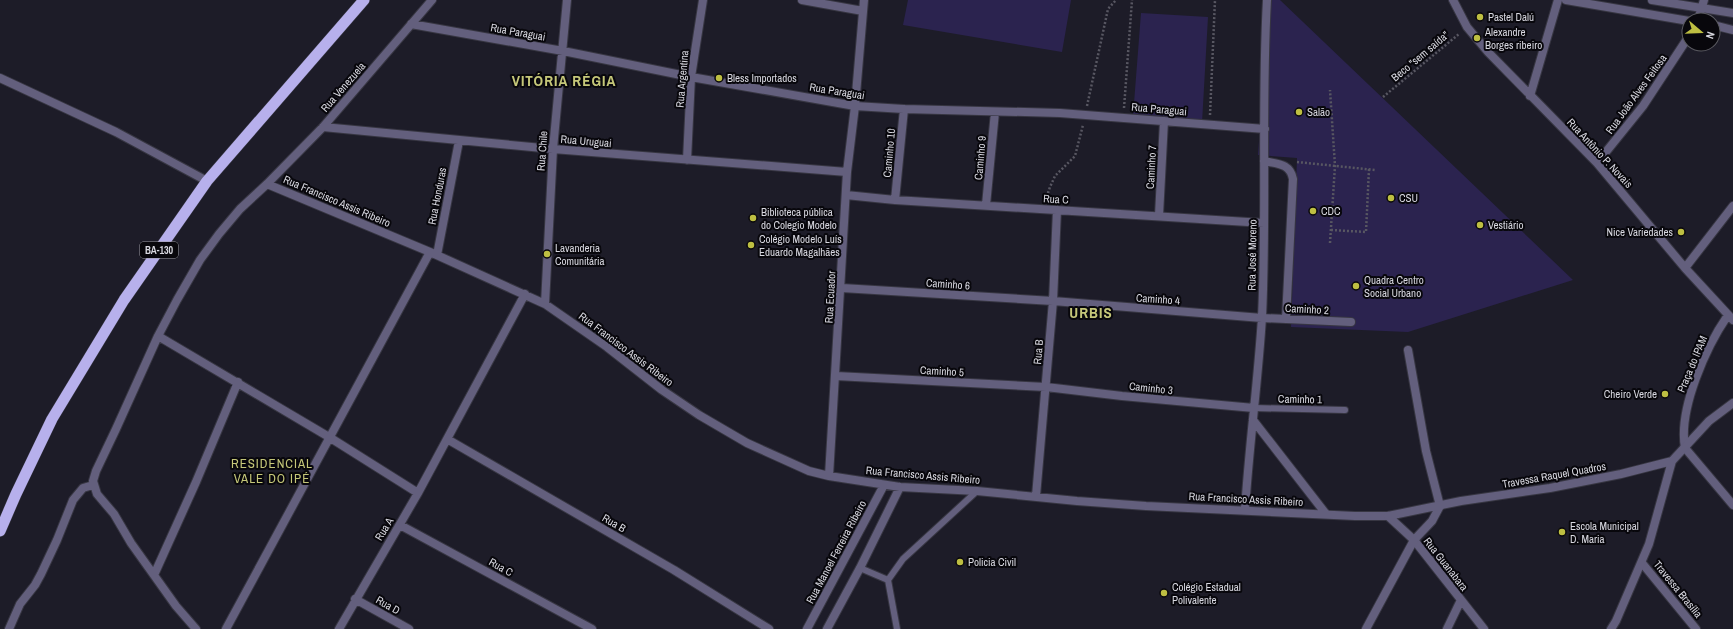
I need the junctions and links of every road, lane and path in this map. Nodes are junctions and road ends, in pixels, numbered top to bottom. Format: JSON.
{"nodes":[{"id":1,"x":364,"y":0,"type":"edge"},
{"id":2,"x":432,"y":0,"type":"edge"},
{"id":3,"x":567,"y":0,"type":"edge"},
{"id":4,"x":703,"y":0,"type":"edge"},
{"id":5,"x":802,"y":0,"type":"edge"},
{"id":6,"x":864,"y":0,"type":"edge"},
{"id":7,"x":1132,"y":0,"type":"edge"},
{"id":8,"x":1215,"y":0,"type":"edge"},
{"id":9,"x":1268,"y":0,"type":"edge"},
{"id":10,"x":1453,"y":0,"type":"edge"},
{"id":11,"x":1558,"y":0,"type":"edge"},
{"id":12,"x":1566,"y":0,"type":"edge"},
{"id":13,"x":1652,"y":0,"type":"edge"},
{"id":14,"x":1703,"y":4,"type":"edge"},
{"id":15,"x":863,"y":11,"type":"junction"},
{"id":16,"x":1733,"y":13,"type":"edge"},
{"id":17,"x":1681,"y":20,"type":"edge"},
{"id":18,"x":411,"y":24,"type":"junction"},
{"id":19,"x":1467,"y":27,"type":"junction"},
{"id":20,"x":1721,"y":28,"type":"edge"},
{"id":21,"x":1733,"y":30,"type":"edge"},
{"id":22,"x":1681,"y":48,"type":"edge"},
{"id":23,"x":563,"y":51,"type":"junction"},
{"id":24,"x":691,"y":77,"type":"junction"},
{"id":25,"x":0,"y":78,"type":"edge"},
{"id":26,"x":1330,"y":90,"type":"dead end"},
{"id":27,"x":1530,"y":96,"type":"junction"},
{"id":28,"x":1383,"y":97,"type":"dead end"},
{"id":29,"x":856,"y":106,"type":"junction"},
{"id":30,"x":904,"y":109,"type":"junction"},
{"id":31,"x":995,"y":112,"type":"junction"},
{"id":32,"x":1124,"y":112,"type":"dead end"},
{"id":33,"x":1210,"y":120,"type":"dead end"},
{"id":34,"x":1164,"y":121,"type":"junction"},
{"id":35,"x":322,"y":127,"type":"junction"},
{"id":36,"x":1265,"y":129,"type":"junction"},
{"id":37,"x":459,"y":141,"type":"junction"},
{"id":38,"x":553,"y":149,"type":"junction"},
{"id":39,"x":687,"y":160,"type":"junction"},
{"id":40,"x":1264,"y":161,"type":"junction"},
{"id":41,"x":1296,"y":162,"type":"dead end"},
{"id":42,"x":1597,"y":163,"type":"junction"},
{"id":43,"x":1335,"y":166,"type":"junction"},
{"id":44,"x":1369,"y":169,"type":"junction"},
{"id":45,"x":1375,"y":170,"type":"dead end"},
{"id":46,"x":847,"y":172,"type":"junction"},
{"id":47,"x":207,"y":181,"type":"junction"},
{"id":48,"x":267,"y":184,"type":"junction"},
{"id":49,"x":846,"y":195,"type":"junction"},
{"id":50,"x":895,"y":200,"type":"junction"},
{"id":51,"x":986,"y":205,"type":"junction"},
{"id":52,"x":1733,"y":206,"type":"edge"},
{"id":53,"x":1057,"y":210,"type":"junction"},
{"id":54,"x":1159,"y":215,"type":"junction"},
{"id":55,"x":1264,"y":223,"type":"junction"},
{"id":56,"x":1331,"y":230,"type":"junction"},
{"id":57,"x":1330,"y":243,"type":"dead end"},
{"id":58,"x":433,"y":254,"type":"junction"},
{"id":59,"x":1685,"y":268,"type":"junction"},
{"id":60,"x":842,"y":288,"type":"junction"},
{"id":61,"x":525,"y":294,"type":"junction"},
{"id":62,"x":1053,"y":301,"type":"junction"},
{"id":63,"x":545,"y":304,"type":"junction"},
{"id":64,"x":1262,"y":318,"type":"junction"},
{"id":65,"x":1731,"y":318,"type":"edge"},
{"id":66,"x":1286,"y":319,"type":"junction"},
{"id":67,"x":1351,"y":322,"type":"dead end"},
{"id":68,"x":158,"y":336,"type":"junction"},
{"id":69,"x":1408,"y":350,"type":"dead end"},
{"id":70,"x":836,"y":376,"type":"junction"},
{"id":71,"x":238,"y":382,"type":"junction"},
{"id":72,"x":1046,"y":387,"type":"junction"},
{"id":73,"x":1733,"y":403,"type":"edge"},
{"id":74,"x":1254,"y":408,"type":"junction"},
{"id":75,"x":1345,"y":410,"type":"dead end"},
{"id":76,"x":1253,"y":420,"type":"junction"},
{"id":77,"x":330,"y":437,"type":"junction"},
{"id":78,"x":447,"y":439,"type":"junction"},
{"id":79,"x":1686,"y":448,"type":"junction"},
{"id":80,"x":1672,"y":461,"type":"junction"},
{"id":81,"x":829,"y":476,"type":"junction"},
{"id":82,"x":93,"y":485,"type":"junction"},
{"id":83,"x":884,"y":485,"type":"junction"},
{"id":84,"x":900,"y":487,"type":"junction"},
{"id":85,"x":977,"y":491,"type":"junction"},
{"id":86,"x":418,"y":493,"type":"junction"},
{"id":87,"x":1036,"y":496,"type":"junction"},
{"id":88,"x":1440,"y":506,"type":"junction"},
{"id":89,"x":1733,"y":506,"type":"edge"},
{"id":90,"x":1245,"y":510,"type":"junction"},
{"id":91,"x":1326,"y":514,"type":"junction"},
{"id":92,"x":1388,"y":516,"type":"junction"},
{"id":93,"x":400,"y":525,"type":"junction"},
{"id":94,"x":0,"y":531,"type":"edge"},
{"id":95,"x":1414,"y":540,"type":"junction"},
{"id":96,"x":1642,"y":563,"type":"junction"},
{"id":97,"x":860,"y":568,"type":"junction"},
{"id":98,"x":154,"y":575,"type":"junction"},
{"id":99,"x":888,"y":580,"type":"junction"},
{"id":100,"x":355,"y":599,"type":"junction"},
{"id":101,"x":1461,"y":600,"type":"junction"},
{"id":102,"x":1617,"y":625,"type":"edge"},
{"id":103,"x":9,"y":629,"type":"edge"},
{"id":104,"x":196,"y":629,"type":"edge"},
{"id":105,"x":226,"y":629,"type":"edge"},
{"id":106,"x":339,"y":629,"type":"edge"},
{"id":107,"x":409,"y":629,"type":"edge"},
{"id":108,"x":592,"y":629,"type":"edge"},
{"id":109,"x":769,"y":629,"type":"edge"},
{"id":110,"x":807,"y":629,"type":"edge"},
{"id":111,"x":827,"y":629,"type":"edge"},
{"id":112,"x":897,"y":629,"type":"edge"},
{"id":113,"x":1366,"y":629,"type":"edge"},
{"id":114,"x":1447,"y":629,"type":"edge"},
{"id":115,"x":1484,"y":629,"type":"edge"},
{"id":116,"x":1611,"y":629,"type":"edge"},
{"id":117,"x":1696,"y":629,"type":"edge"}],
"edges":[{"from":1,"to":47,"type":"highway","number":"BA-130"},
{"from":2,"to":18,"type":"street","name":"Rua Venezuela"},
{"from":3,"to":23,"type":"street","name":"Rua Chile"},
{"from":4,"to":24,"type":"street","name":"Rua Argentina"},
{"from":5,"to":15,"type":"street"},
{"from":6,"to":15,"type":"street","name":"Rua Ecuador"},
{"from":7,"to":32,"type":"path"},
{"from":8,"to":33,"type":"path"},
{"from":9,"to":36,"type":"street","name":"Rua José Moreno"},
{"from":10,"to":19,"type":"street","name":"Rua Antônio P. Novais"},
{"from":11,"to":27,"type":"street"},
{"from":12,"to":17,"type":"street"},
{"from":13,"to":14,"type":"street"},
{"from":14,"to":16,"type":"street"},
{"from":15,"to":29,"type":"street","name":"Rua Ecuador"},
{"from":18,"to":23,"type":"street","name":"Rua Paraguai"},
{"from":18,"to":35,"type":"street","name":"Rua Venezuela"},
{"from":19,"to":27,"type":"street","name":"Rua Antônio P. Novais"},
{"from":19,"to":28,"type":"path","name":"Beco \"sem saída\""},
{"from":20,"to":21,"type":"street"},
{"from":22,"to":42,"type":"street","name":"Rua João Alves Feitosa"},
{"from":23,"to":24,"type":"street","name":"Rua Paraguai"},
{"from":23,"to":38,"type":"street","name":"Rua Chile"},
{"from":24,"to":29,"type":"street","name":"Rua Paraguai"},
{"from":24,"to":39,"type":"street","name":"Rua Argentina"},
{"from":25,"to":47,"type":"street"},
{"from":26,"to":43,"type":"path"},
{"from":27,"to":42,"type":"street","name":"Rua Antônio P. Novais"},
{"from":29,"to":30,"type":"street","name":"Rua Paraguai"},
{"from":29,"to":46,"type":"street","name":"Rua Ecuador"},
{"from":30,"to":31,"type":"street","name":"Rua Paraguai"},
{"from":30,"to":50,"type":"street","name":"Caminho 10"},
{"from":31,"to":34,"type":"street","name":"Rua Paraguai"},
{"from":31,"to":51,"type":"street","name":"Caminho 9"},
{"from":34,"to":36,"type":"street","name":"Rua Paraguai"},
{"from":34,"to":54,"type":"street","name":"Caminho 7"},
{"from":35,"to":37,"type":"street","name":"Rua Uruguai"},
{"from":35,"to":48,"type":"street","name":"Rua Venezuela"},
{"from":36,"to":40,"type":"street","name":"Rua José Moreno"},
{"from":37,"to":38,"type":"street","name":"Rua Uruguai"},
{"from":37,"to":58,"type":"street","name":"Rua Honduras"},
{"from":38,"to":39,"type":"street","name":"Rua Uruguai"},
{"from":38,"to":63,"type":"street","name":"Rua Chile"},
{"from":39,"to":46,"type":"street","name":"Rua Uruguai"},
{"from":40,"to":55,"type":"street","name":"Rua José Moreno"},
{"from":40,"to":66,"type":"street"},
{"from":41,"to":43,"type":"path"},
{"from":42,"to":59,"type":"street","name":"Rua Antônio P. Novais"},
{"from":43,"to":44,"type":"path"},
{"from":43,"to":56,"type":"path"},
{"from":44,"to":45,"type":"path"},
{"from":44,"to":56,"type":"path"},
{"from":46,"to":49,"type":"street","name":"Rua Ecuador"},
{"from":47,"to":94,"type":"highway","number":"BA-130"},
{"from":48,"to":58,"type":"street","name":"Rua Francisco Assis Ribeiro"},
{"from":48,"to":68,"type":"street","name":"Rua Venezuela"},
{"from":49,"to":50,"type":"street","name":"Rua C"},
{"from":49,"to":60,"type":"street","name":"Rua Ecuador"},
{"from":50,"to":51,"type":"street","name":"Rua C"},
{"from":51,"to":53,"type":"street","name":"Rua C"},
{"from":52,"to":59,"type":"street"},
{"from":53,"to":54,"type":"street","name":"Rua C"},
{"from":53,"to":62,"type":"street","name":"Rua B"},
{"from":54,"to":55,"type":"street","name":"Rua C"},
{"from":55,"to":64,"type":"street","name":"Rua José Moreno"},
{"from":56,"to":57,"type":"path"},
{"from":58,"to":61,"type":"street","name":"Rua Francisco Assis Ribeiro"},
{"from":58,"to":77,"type":"street","name":"Rua Honduras"},
{"from":59,"to":65,"type":"street","name":"Rua Antônio P. Novais"},
{"from":60,"to":62,"type":"street","name":"Caminho 6"},
{"from":60,"to":70,"type":"street","name":"Rua Ecuador"},
{"from":61,"to":63,"type":"street","name":"Rua Francisco Assis Ribeiro"},
{"from":61,"to":78,"type":"street"},
{"from":62,"to":64,"type":"street","name":"Caminho 4"},
{"from":62,"to":72,"type":"street","name":"Rua B"},
{"from":63,"to":81,"type":"street","name":"Rua Francisco Assis Ribeiro"},
{"from":64,"to":66,"type":"street","name":"Caminho 2"},
{"from":64,"to":74,"type":"street","name":"Rua José Moreno"},
{"from":65,"to":79,"type":"street","name":"Praça do IPAM"},
{"from":66,"to":67,"type":"street","name":"Caminho 2"},
{"from":68,"to":71,"type":"street"},
{"from":68,"to":82,"type":"street","name":"Rua Venezuela"},
{"from":69,"to":88,"type":"street"},
{"from":70,"to":72,"type":"street","name":"Caminho 5"},
{"from":70,"to":81,"type":"street","name":"Rua Ecuador"},
{"from":71,"to":77,"type":"street"},
{"from":71,"to":98,"type":"street"},
{"from":72,"to":74,"type":"street","name":"Caminho 3"},
{"from":72,"to":87,"type":"street","name":"Rua B"},
{"from":73,"to":79,"type":"street"},
{"from":74,"to":75,"type":"lane","name":"Caminho 1"},
{"from":74,"to":76,"type":"street","name":"Rua José Moreno"},
{"from":76,"to":90,"type":"street","name":"Rua José Moreno"},
{"from":76,"to":91,"type":"street"},
{"from":77,"to":86,"type":"street"},
{"from":77,"to":105,"type":"street","name":"Rua Honduras"},
{"from":78,"to":86,"type":"street","name":"Rua A"},
{"from":78,"to":109,"type":"street","name":"Rua B"},
{"from":79,"to":80,"type":"street"},
{"from":79,"to":89,"type":"street"},
{"from":80,"to":88,"type":"street","name":"Travessa Raquel Quadros"},
{"from":80,"to":96,"type":"street"},
{"from":81,"to":83,"type":"street","name":"Rua Francisco Assis Ribeiro"},
{"from":82,"to":98,"type":"street"},
{"from":82,"to":103,"type":"street"},
{"from":83,"to":84,"type":"street","name":"Rua Francisco Assis Ribeiro"},
{"from":83,"to":110,"type":"street","name":"Rua Manoel Ferreira Ribeiro"},
{"from":84,"to":85,"type":"street","name":"Rua Francisco Assis Ribeiro"},
{"from":84,"to":97,"type":"street"},
{"from":85,"to":87,"type":"street","name":"Rua Francisco Assis Ribeiro"},
{"from":85,"to":99,"type":"lane"},
{"from":86,"to":93,"type":"street","name":"Rua A"},
{"from":87,"to":90,"type":"street","name":"Rua Francisco Assis Ribeiro"},
{"from":88,"to":92,"type":"street","name":"Travessa Raquel Quadros"},
{"from":88,"to":95,"type":"street"},
{"from":90,"to":91,"type":"street","name":"Rua Francisco Assis Ribeiro"},
{"from":91,"to":92,"type":"street","name":"Rua Francisco Assis Ribeiro"},
{"from":92,"to":95,"type":"street","name":"Rua Guanabara"},
{"from":93,"to":100,"type":"street","name":"Rua A"},
{"from":93,"to":108,"type":"street","name":"Rua C"},
{"from":95,"to":101,"type":"street","name":"Rua Guanabara"},
{"from":95,"to":113,"type":"street"},
{"from":96,"to":102,"type":"street"},
{"from":96,"to":117,"type":"street","name":"Travessa Brasília"},
{"from":97,"to":99,"type":"lane"},
{"from":97,"to":111,"type":"street"},
{"from":98,"to":104,"type":"street"},
{"from":99,"to":112,"type":"lane"},
{"from":100,"to":106,"type":"street","name":"Rua A"},
{"from":100,"to":107,"type":"street","name":"Rua D"},
{"from":101,"to":114,"type":"street"},
{"from":101,"to":115,"type":"street","name":"Rua Guanabara"},
{"from":102,"to":116,"type":"street"}]}
